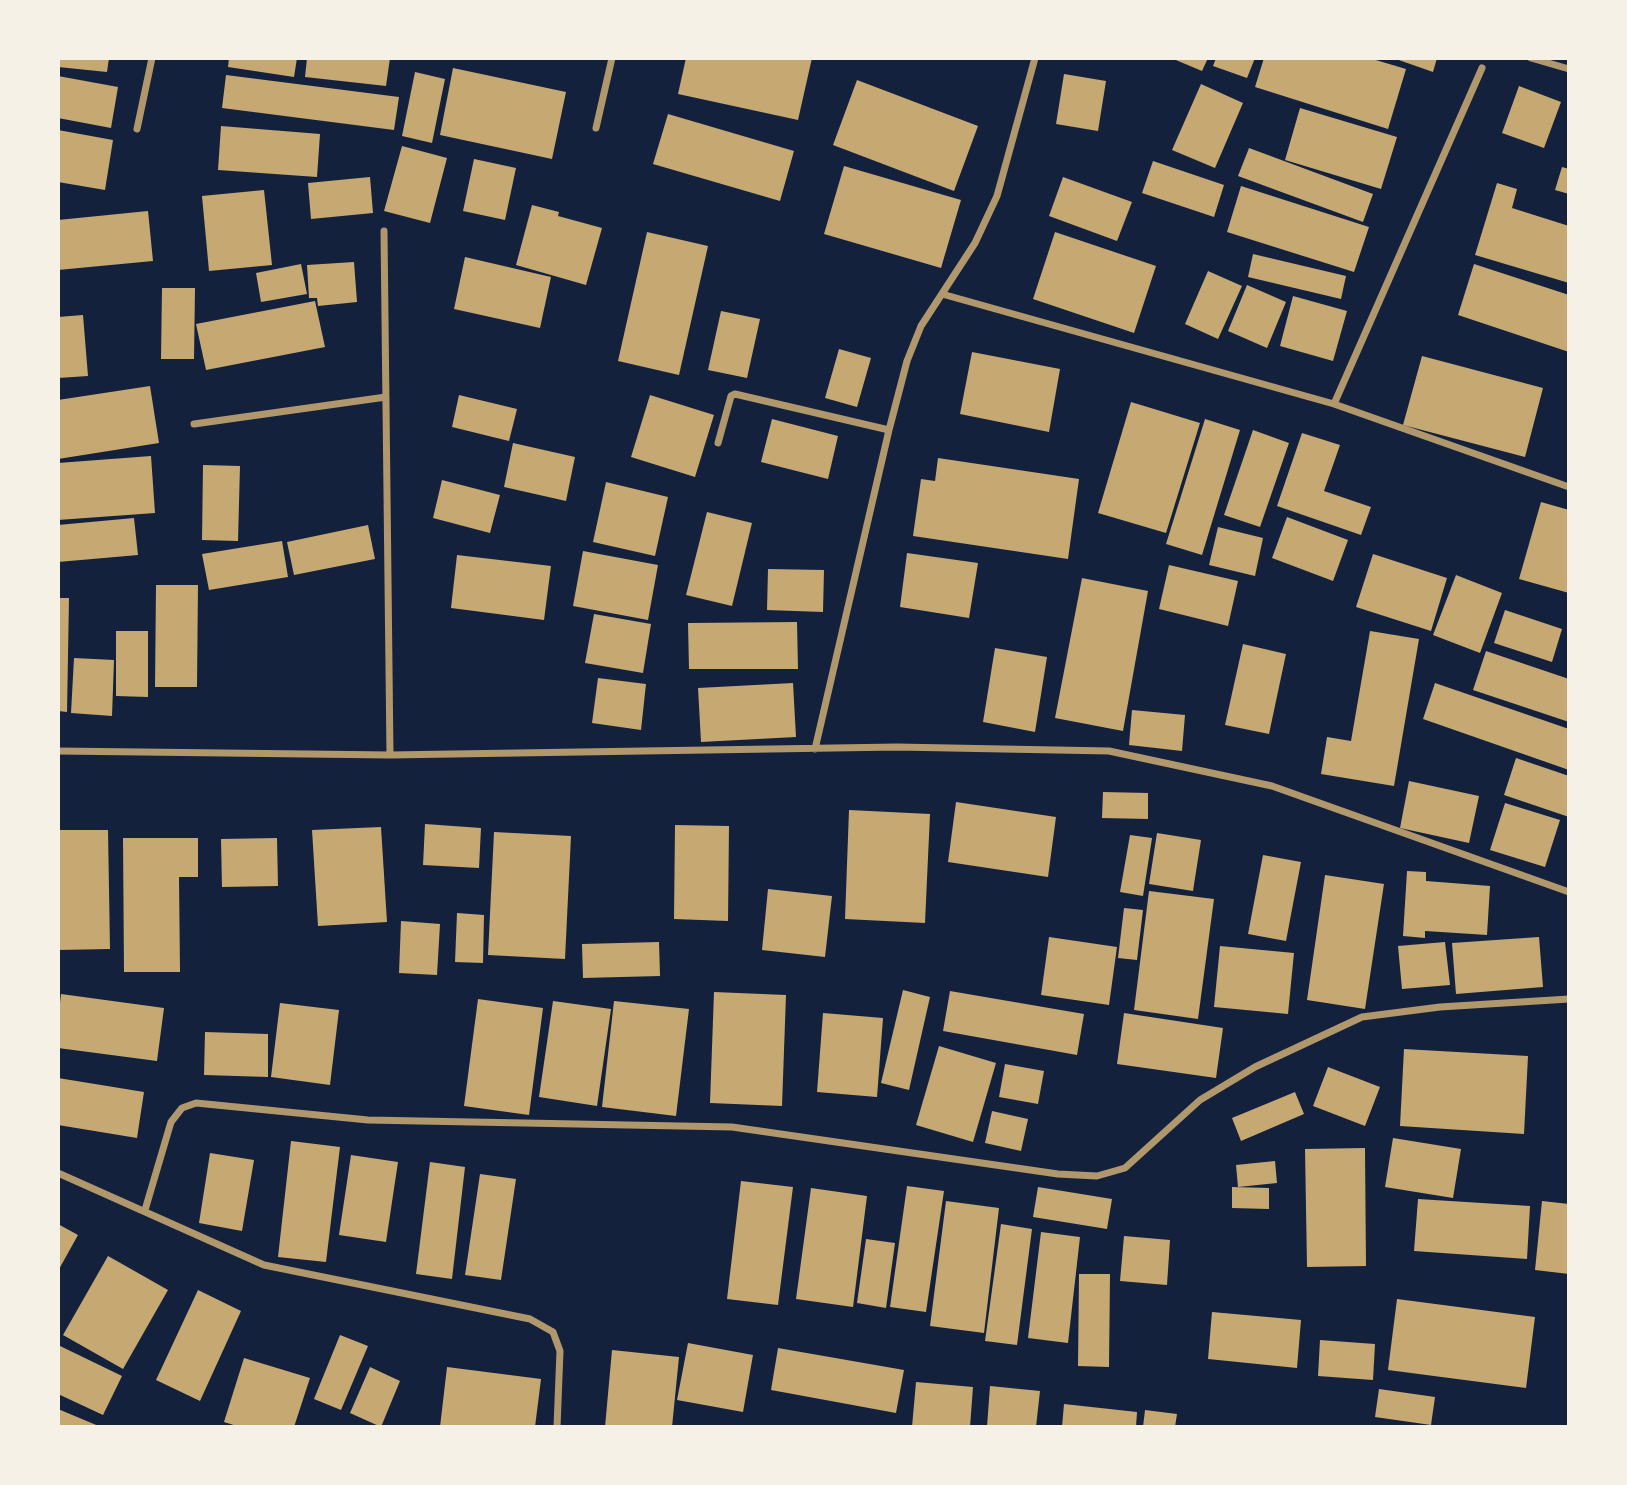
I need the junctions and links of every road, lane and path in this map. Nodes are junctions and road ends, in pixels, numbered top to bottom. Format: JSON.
{"nodes":[{"id":1,"x":152,"y":58,"type":"edge"},
{"id":2,"x":612,"y":58,"type":"edge"},
{"id":3,"x":1035,"y":58,"type":"edge"},
{"id":4,"x":1531,"y":58,"type":"edge"},
{"id":5,"x":1482,"y":68,"type":"dead end"},
{"id":6,"x":1569,"y":68,"type":"edge"},
{"id":7,"x":596,"y":128,"type":"dead end"},
{"id":8,"x":137,"y":129,"type":"dead end"},
{"id":9,"x":384,"y":231,"type":"dead end"},
{"id":10,"x":942,"y":295,"type":"junction"},
{"id":11,"x":386,"y":397,"type":"junction"},
{"id":12,"x":1334,"y":404,"type":"junction"},
{"id":13,"x":194,"y":424,"type":"dead end"},
{"id":14,"x":889,"y":430,"type":"junction"},
{"id":15,"x":718,"y":443,"type":"dead end"},
{"id":16,"x":1569,"y":487,"type":"edge"},
{"id":17,"x":815,"y":749,"type":"junction"},
{"id":18,"x":58,"y":751,"type":"edge"},
{"id":19,"x":390,"y":755,"type":"junction"},
{"id":20,"x":1569,"y":892,"type":"edge"},
{"id":21,"x":1569,"y":999,"type":"edge"},
{"id":22,"x":58,"y":1173,"type":"edge"},
{"id":23,"x":145,"y":1210,"type":"junction"},
{"id":24,"x":557,"y":1427,"type":"edge"}],
"edges":[{"from":1,"to":8,"type":"street"},
{"from":2,"to":7,"type":"street"},
{"from":3,"to":10,"type":"street"},
{"from":4,"to":6,"type":"street"},
{"from":5,"to":12,"type":"street"},
{"from":9,"to":11,"type":"street"},
{"from":10,"to":12,"type":"street"},
{"from":10,"to":14,"type":"street"},
{"from":11,"to":13,"type":"street"},
{"from":11,"to":19,"type":"street"},
{"from":12,"to":16,"type":"street"},
{"from":14,"to":15,"type":"street"},
{"from":14,"to":17,"type":"street"},
{"from":17,"to":19,"type":"street"},
{"from":17,"to":20,"type":"street"},
{"from":18,"to":19,"type":"street"},
{"from":21,"to":23,"type":"street"},
{"from":22,"to":23,"type":"street"},
{"from":23,"to":24,"type":"street"}]}
